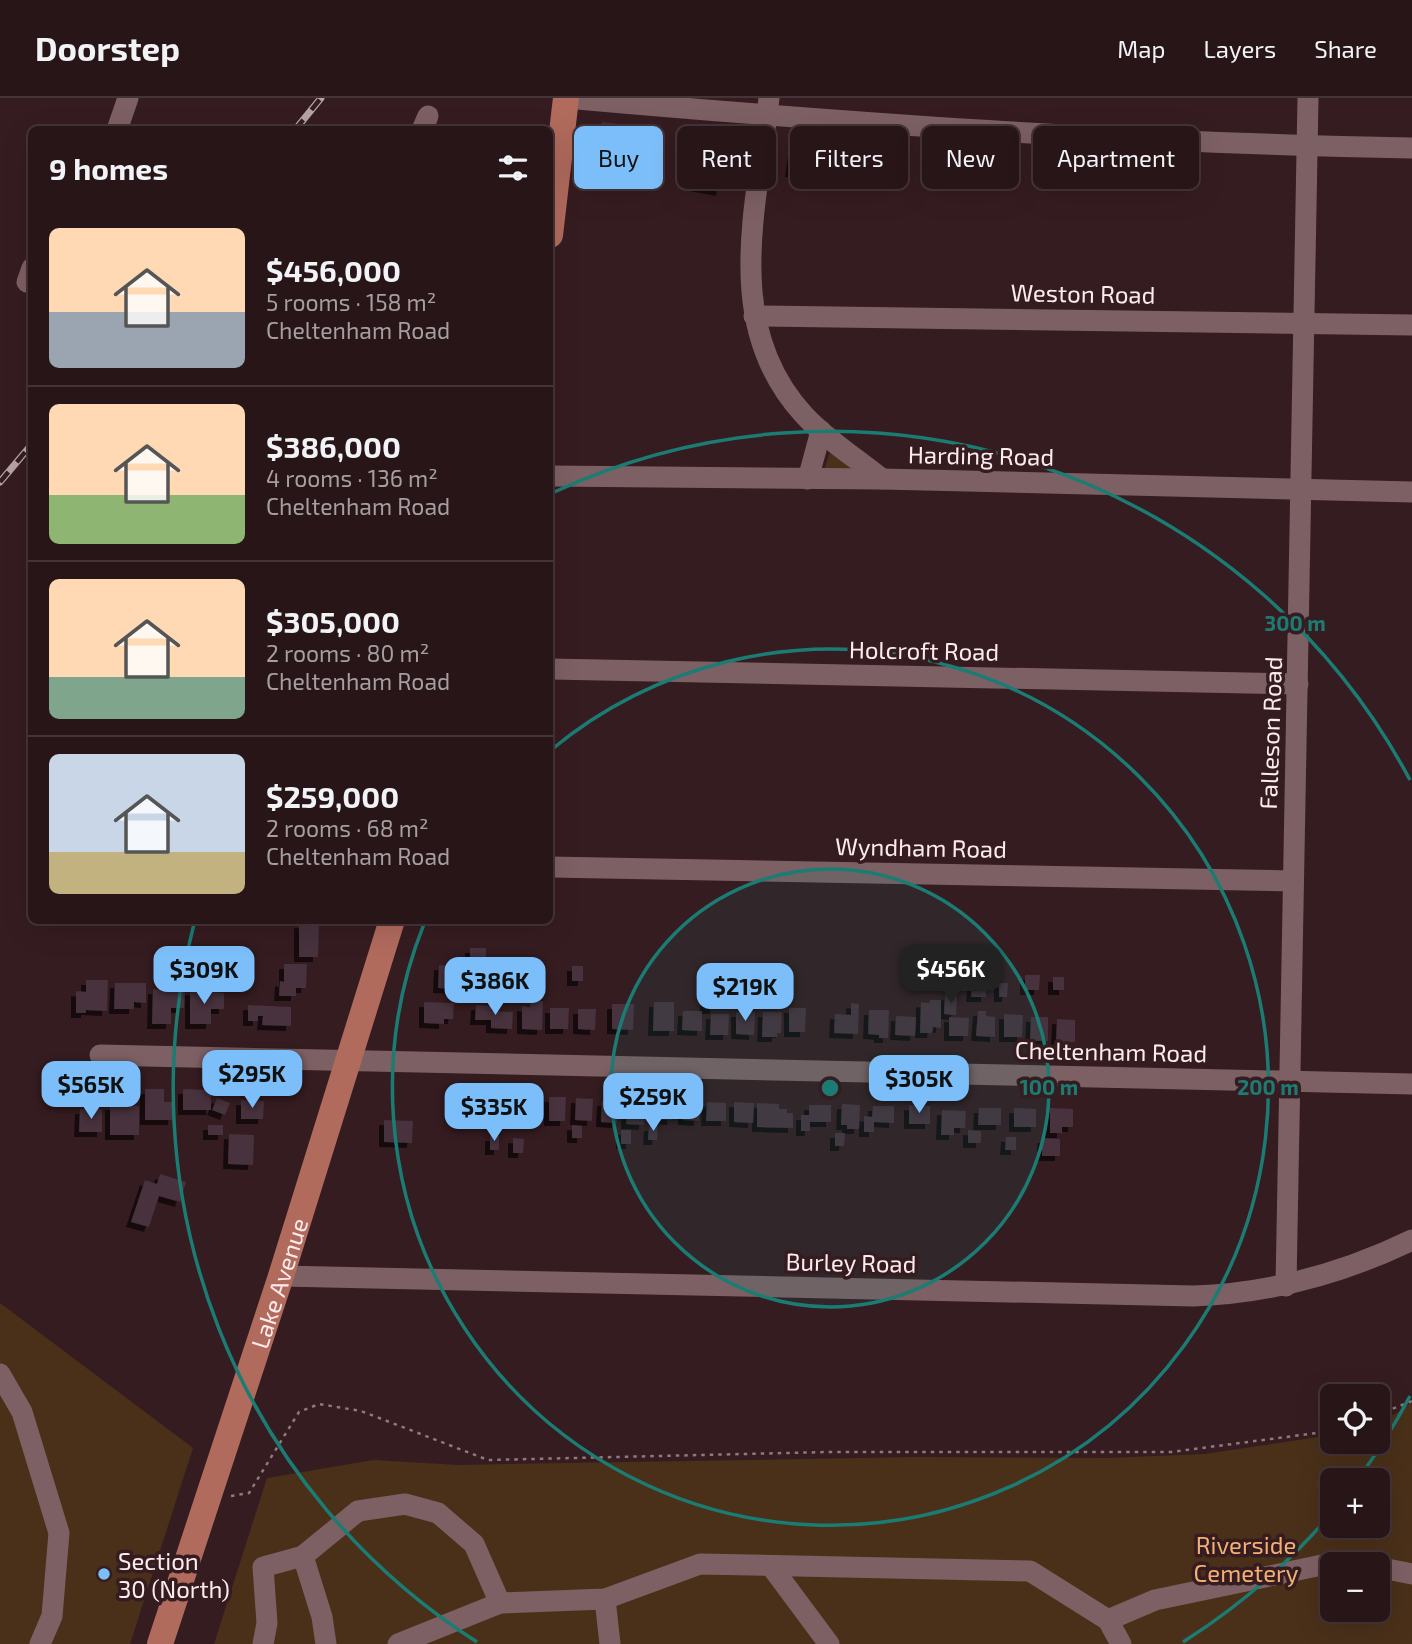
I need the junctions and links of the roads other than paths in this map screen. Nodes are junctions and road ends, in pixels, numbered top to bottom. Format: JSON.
{"nodes":[{"id":1,"x":128,"y":98,"type":"edge"},
{"id":2,"x":566,"y":98,"type":"edge"},
{"id":3,"x":1308,"y":98,"type":"edge"},
{"id":4,"x":768,"y":107,"type":"edge"},
{"id":5,"x":118,"y":126,"type":"edge"},
{"id":6,"x":1308,"y":146,"type":"junction"},
{"id":7,"x":1412,"y":148,"type":"edge"},
{"id":8,"x":553,"y":209,"type":"edge"},
{"id":9,"x":754,"y":316,"type":"junction"},
{"id":10,"x":1305,"y":322,"type":"junction"},
{"id":11,"x":1412,"y":325,"type":"edge"},
{"id":12,"x":821,"y":431,"type":"junction"},
{"id":13,"x":553,"y":476,"type":"edge"},
{"id":14,"x":808,"y":479,"type":"junction"},
{"id":15,"x":882,"y":479,"type":"junction"},
{"id":16,"x":1301,"y":489,"type":"junction"},
{"id":17,"x":1412,"y":492,"type":"edge"},
{"id":18,"x":553,"y":669,"type":"edge"},
{"id":19,"x":1298,"y":684,"type":"junction"},
{"id":20,"x":553,"y":867,"type":"edge"},
{"id":21,"x":1292,"y":881,"type":"junction"},
{"id":22,"x":391,"y":924,"type":"edge"},
{"id":23,"x":100,"y":1055,"type":"dead end"},
{"id":24,"x":346,"y":1061,"type":"junction"},
{"id":25,"x":1290,"y":1081,"type":"junction"},
{"id":26,"x":1412,"y":1084,"type":"edge"},
{"id":27,"x":1412,"y":1240,"type":"edge"},
{"id":28,"x":281,"y":1276,"type":"junction"},
{"id":29,"x":1286,"y":1286,"type":"junction"},
{"id":30,"x":0,"y":1374,"type":"edge"},
{"id":31,"x":303,"y":1556,"type":"junction"},
{"id":32,"x":1320,"y":1565,"type":"edge"},
{"id":33,"x":771,"y":1566,"type":"junction"},
{"id":34,"x":1390,"y":1570,"type":"edge"},
{"id":35,"x":1412,"y":1574,"type":"edge"},
{"id":36,"x":605,"y":1599,"type":"junction"},
{"id":37,"x":500,"y":1602,"type":"junction"},
{"id":38,"x":1108,"y":1620,"type":"junction"},
{"id":39,"x":40,"y":1644,"type":"edge"},
{"id":40,"x":160,"y":1644,"type":"edge"},
{"id":41,"x":263,"y":1644,"type":"edge"},
{"id":42,"x":326,"y":1644,"type":"edge"},
{"id":43,"x":398,"y":1644,"type":"edge"},
{"id":44,"x":610,"y":1644,"type":"edge"},
{"id":45,"x":829,"y":1644,"type":"edge"},
{"id":46,"x":1121,"y":1644,"type":"edge"}],
"edges":[{"from":1,"to":5,"type":"street"},
{"from":2,"to":4,"type":"street"},
{"from":2,"to":8,"type":"main road"},
{"from":3,"to":6,"type":"street","name":"Falleson Road"},
{"from":4,"to":6,"type":"street"},
{"from":4,"to":9,"type":"street"},
{"from":6,"to":7,"type":"street"},
{"from":6,"to":10,"type":"street","name":"Falleson Road"},
{"from":9,"to":10,"type":"street","name":"Weston Road"},
{"from":9,"to":12,"type":"street"},
{"from":10,"to":11,"type":"street","name":"Weston Road"},
{"from":10,"to":16,"type":"street","name":"Falleson Road"},
{"from":12,"to":14,"type":"street"},
{"from":12,"to":15,"type":"street"},
{"from":13,"to":14,"type":"street","name":"Harding Road"},
{"from":14,"to":15,"type":"street","name":"Harding Road"},
{"from":15,"to":16,"type":"street","name":"Harding Road"},
{"from":16,"to":17,"type":"street","name":"Harding Road"},
{"from":16,"to":19,"type":"street","name":"Falleson Road"},
{"from":18,"to":19,"type":"street","name":"Holcroft Road"},
{"from":19,"to":21,"type":"street","name":"Falleson Road"},
{"from":20,"to":21,"type":"street","name":"Wyndham Road"},
{"from":21,"to":25,"type":"street","name":"Falleson Road"},
{"from":22,"to":24,"type":"main road","name":"Lake Avenue"},
{"from":23,"to":24,"type":"street","name":"Cheltenham Road"},
{"from":24,"to":25,"type":"street","name":"Cheltenham Road"},
{"from":24,"to":28,"type":"main road","name":"Lake Avenue"},
{"from":25,"to":26,"type":"street","name":"Cheltenham Road"},
{"from":25,"to":29,"type":"street","name":"Falleson Road"},
{"from":27,"to":29,"type":"street","name":"Burley Road"},
{"from":28,"to":29,"type":"street","name":"Burley Road"},
{"from":28,"to":40,"type":"main road","name":"Lake Avenue"},
{"from":30,"to":39,"type":"street"},
{"from":31,"to":37,"type":"street"},
{"from":31,"to":41,"type":"street"},
{"from":31,"to":42,"type":"street"},
{"from":32,"to":38,"type":"street"},
{"from":33,"to":36,"type":"street"},
{"from":33,"to":38,"type":"street"},
{"from":33,"to":45,"type":"street"},
{"from":34,"to":35,"type":"street"},
{"from":36,"to":37,"type":"street"},
{"from":36,"to":44,"type":"street"},
{"from":37,"to":43,"type":"street"},
{"from":38,"to":46,"type":"street"}]}
